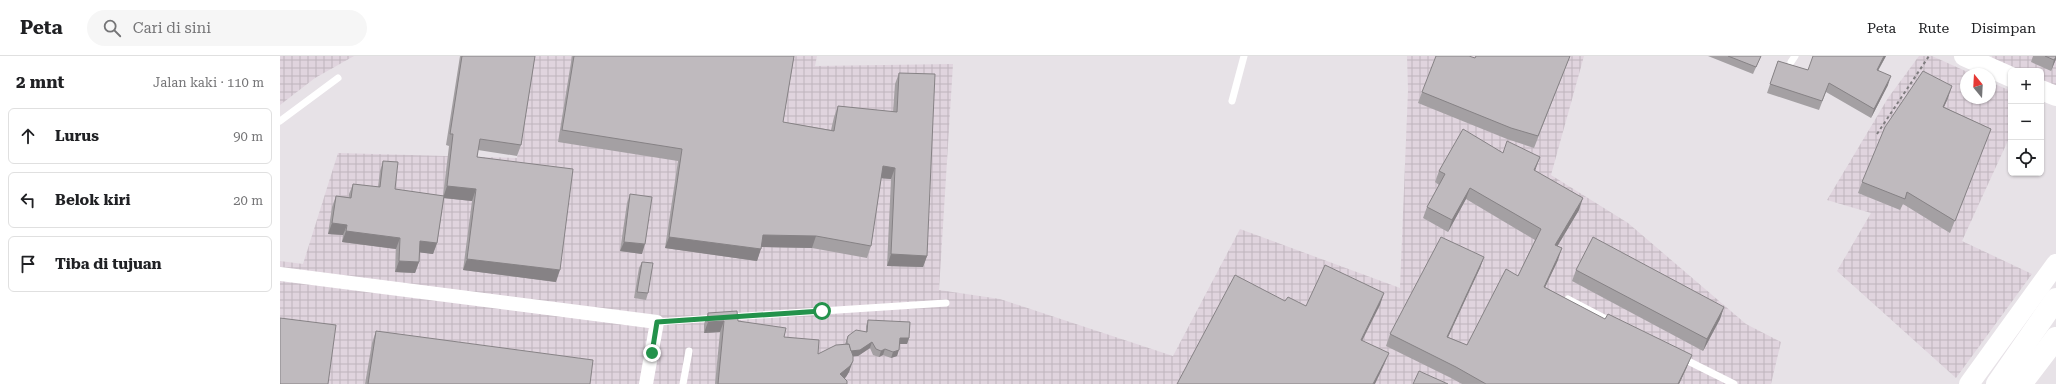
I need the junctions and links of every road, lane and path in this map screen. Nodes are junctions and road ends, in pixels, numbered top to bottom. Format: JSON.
{"nodes":[{"id":1,"x":1244,"y":56,"type":"edge"},
{"id":2,"x":1929,"y":56,"type":"edge"},
{"id":3,"x":1964,"y":56,"type":"edge"},
{"id":4,"x":2008,"y":75,"type":"edge"},
{"id":5,"x":338,"y":78,"type":"dead end"},
{"id":6,"x":2044,"y":91,"type":"edge"},
{"id":7,"x":2056,"y":96,"type":"edge"},
{"id":8,"x":1232,"y":101,"type":"dead end"},
{"id":9,"x":280,"y":121,"type":"edge"},
{"id":10,"x":1877,"y":134,"type":"dead end"},
{"id":11,"x":2056,"y":264,"type":"edge"},
{"id":12,"x":280,"y":274,"type":"edge"},
{"id":13,"x":1558,"y":294,"type":"edge"},
{"id":14,"x":2056,"y":299,"type":"edge"},
{"id":15,"x":946,"y":303,"type":"dead end"},
{"id":16,"x":657,"y":322,"type":"junction"},
{"id":17,"x":1620,"y":326,"type":"edge"},
{"id":18,"x":2056,"y":338,"type":"edge"},
{"id":19,"x":688,"y":351,"type":"dead end"},
{"id":20,"x":1676,"y":355,"type":"edge"},
{"id":21,"x":646,"y":384,"type":"edge"},
{"id":22,"x":683,"y":384,"type":"edge"},
{"id":23,"x":1734,"y":384,"type":"edge"},
{"id":24,"x":1969,"y":384,"type":"edge"},
{"id":25,"x":1997,"y":384,"type":"edge"},
{"id":26,"x":2021,"y":384,"type":"edge"}],
"edges":[{"from":1,"to":8,"type":"lane"},
{"from":2,"to":10,"type":"path"},
{"from":3,"to":4,"type":"street"},
{"from":5,"to":9,"type":"lane"},
{"from":6,"to":7,"type":"street"},
{"from":11,"to":24,"type":"street"},
{"from":12,"to":16,"type":"street"},
{"from":13,"to":17,"type":"lane"},
{"from":14,"to":25,"type":"highway"},
{"from":15,"to":16,"type":"lane"},
{"from":16,"to":21,"type":"street"},
{"from":18,"to":26,"type":"highway"},
{"from":19,"to":22,"type":"lane"},
{"from":20,"to":23,"type":"lane"}]}
